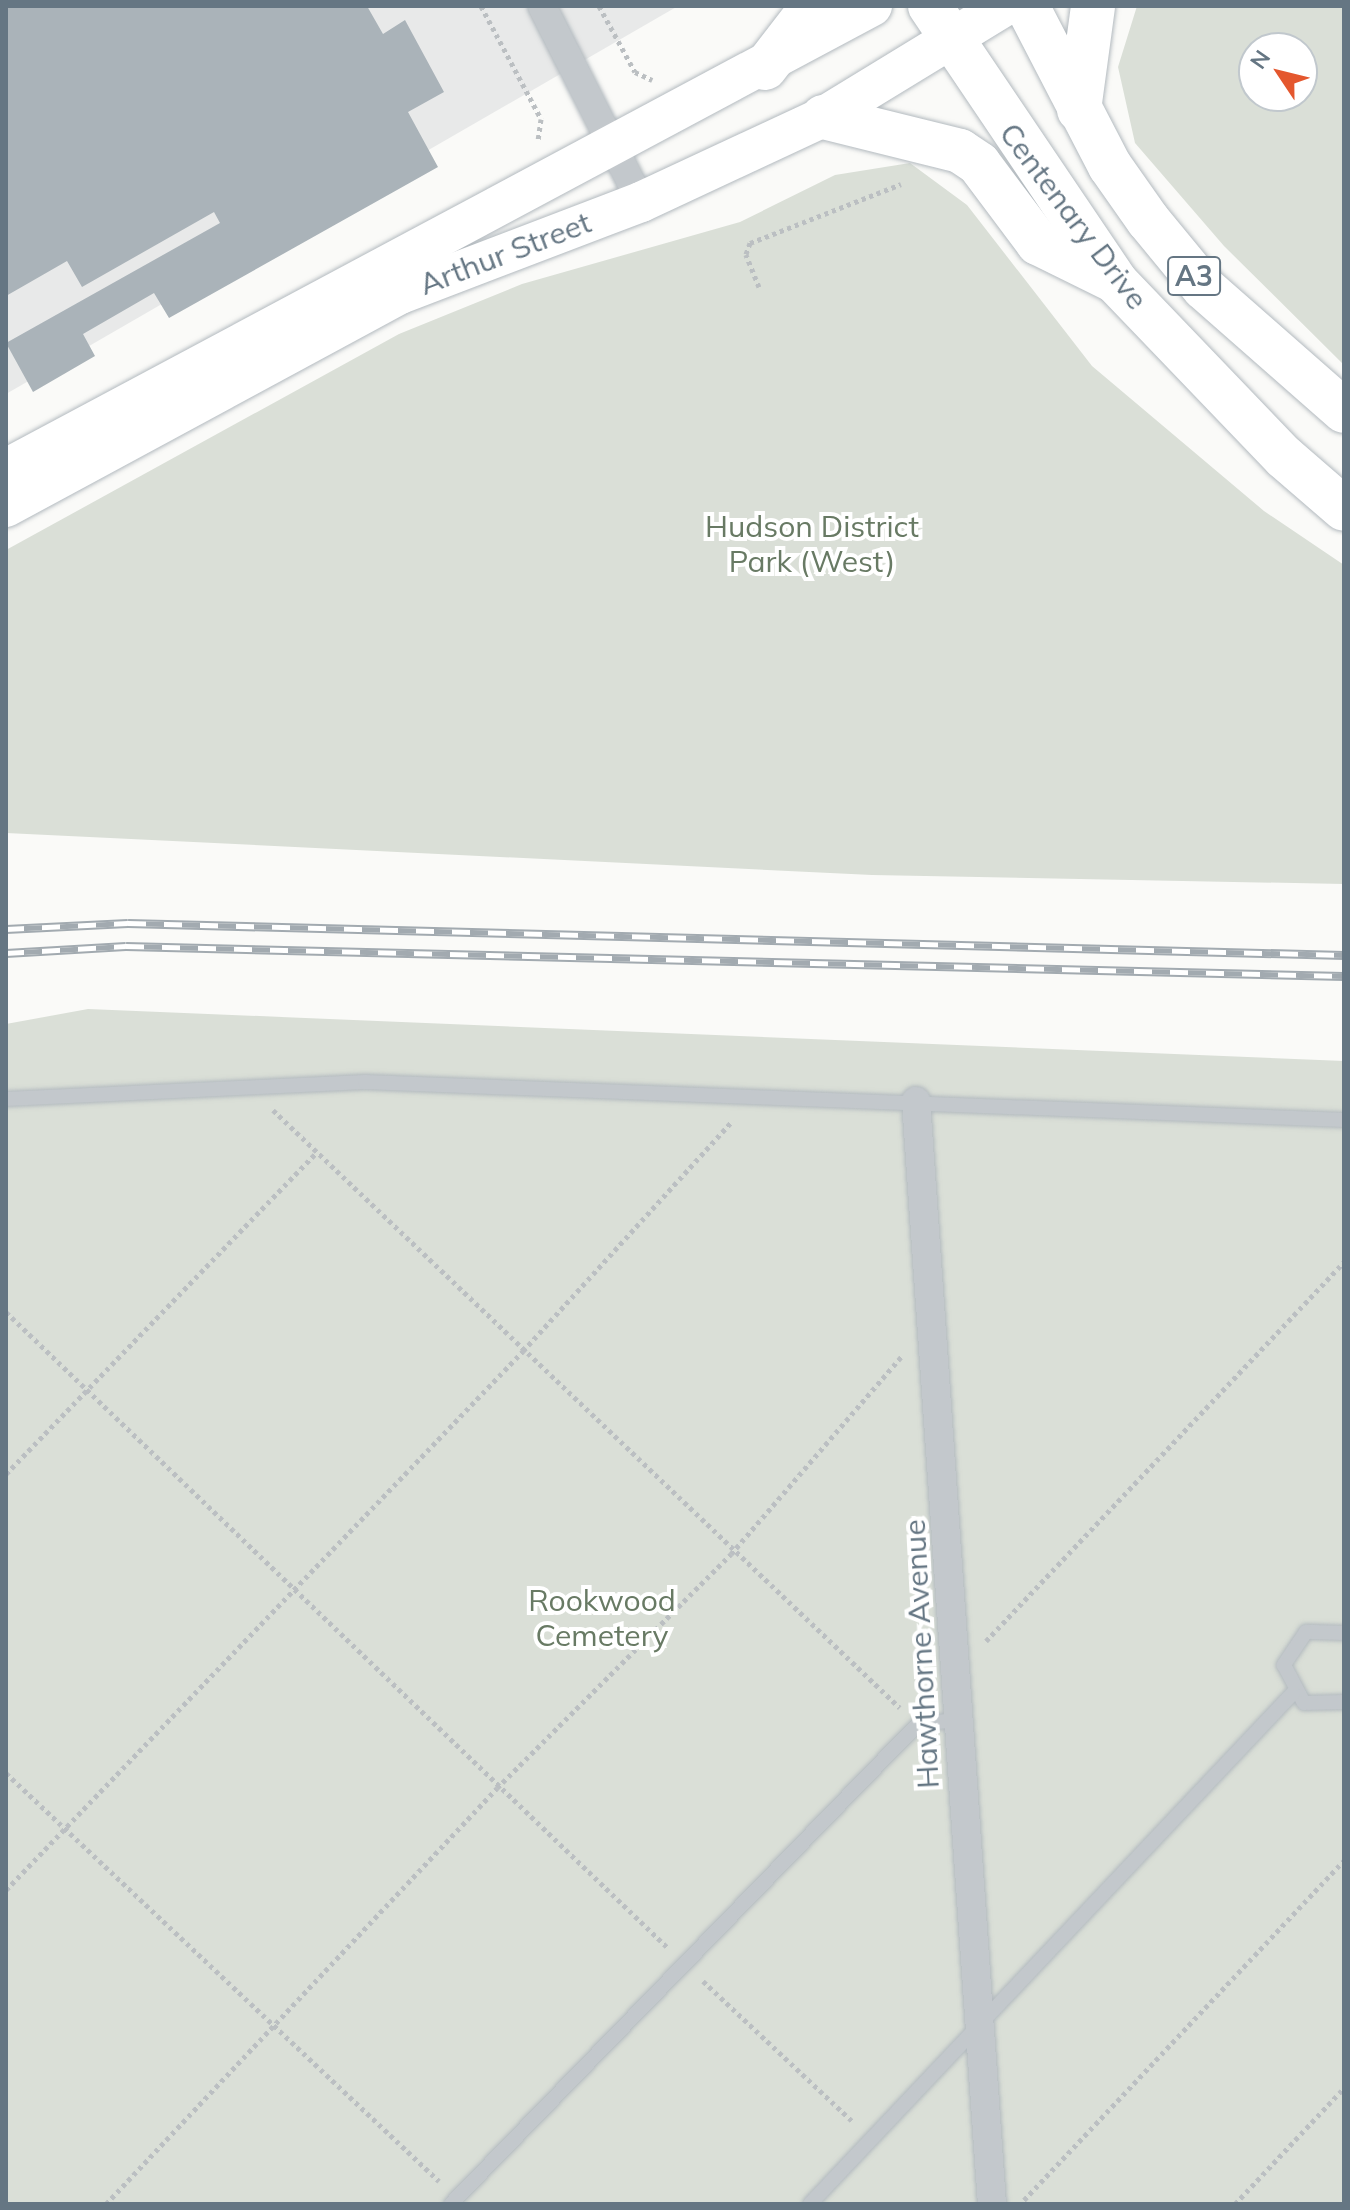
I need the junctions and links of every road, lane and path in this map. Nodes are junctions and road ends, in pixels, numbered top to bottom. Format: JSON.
{"nodes":[{"id":1,"x":481,"y":6,"type":"edge"},
{"id":2,"x":542,"y":6,"type":"edge"},
{"id":3,"x":599,"y":6,"type":"edge"},
{"id":4,"x":813,"y":6,"type":"edge"},
{"id":5,"x":872,"y":6,"type":"edge"},
{"id":6,"x":930,"y":6,"type":"edge"},
{"id":7,"x":1005,"y":6,"type":"edge"},
{"id":8,"x":1027,"y":6,"type":"edge"},
{"id":9,"x":1093,"y":6,"type":"edge"},
{"id":10,"x":954,"y":44,"type":"junction"},
{"id":11,"x":765,"y":68,"type":"junction"},
{"id":12,"x":659,"y":78,"type":"dead end"},
{"id":13,"x":1079,"y":110,"type":"junction"},
{"id":14,"x":823,"y":117,"type":"junction"},
{"id":15,"x":534,"y":145,"type":"dead end"},
{"id":16,"x":617,"y":145,"type":"junction"},
{"id":17,"x":901,"y":184,"type":"dead end"},
{"id":18,"x":641,"y":202,"type":"junction"},
{"id":19,"x":1116,"y":282,"type":"junction"},
{"id":20,"x":759,"y":287,"type":"dead end"},
{"id":21,"x":1344,"y":411,"type":"edge"},
{"id":22,"x":6,"y":469,"type":"edge"},
{"id":23,"x":6,"y":507,"type":"edge"},
{"id":24,"x":1344,"y":509,"type":"edge"},
{"id":25,"x":250,"y":1086,"type":"junction"},
{"id":26,"x":754,"y":1096,"type":"junction"},
{"id":27,"x":6,"y":1099,"type":"edge"},
{"id":28,"x":916,"y":1101,"type":"junction"},
{"id":29,"x":1344,"y":1120,"type":"edge"},
{"id":30,"x":316,"y":1153,"type":"junction"},
{"id":31,"x":1344,"y":1262,"type":"edge"},
{"id":32,"x":6,"y":1312,"type":"edge"},
{"id":33,"x":933,"y":1320,"type":"junction"},
{"id":34,"x":523,"y":1351,"type":"junction"},
{"id":35,"x":89,"y":1389,"type":"junction"},
{"id":36,"x":6,"y":1474,"type":"edge"},
{"id":37,"x":731,"y":1554,"type":"junction"},
{"id":38,"x":297,"y":1585,"type":"junction"},
{"id":39,"x":1344,"y":1633,"type":"edge"},
{"id":40,"x":955,"y":1673,"type":"junction"},
{"id":41,"x":1293,"y":1693,"type":"junction"},
{"id":42,"x":1344,"y":1702,"type":"edge"},
{"id":43,"x":957,"y":1720,"type":"junction"},
{"id":44,"x":918,"y":1724,"type":"junction"},
{"id":45,"x":6,"y":1773,"type":"edge"},
{"id":46,"x":497,"y":1788,"type":"junction"},
{"id":47,"x":66,"y":1829,"type":"junction"},
{"id":48,"x":1344,"y":1861,"type":"edge"},
{"id":49,"x":6,"y":1890,"type":"edge"},
{"id":50,"x":277,"y":2030,"type":"junction"},
{"id":51,"x":977,"y":2033,"type":"junction"},
{"id":52,"x":1344,"y":2088,"type":"edge"},
{"id":53,"x":454,"y":2201,"type":"edge"},
{"id":54,"x":106,"y":2204,"type":"edge"},
{"id":55,"x":810,"y":2204,"type":"edge"},
{"id":56,"x":992,"y":2204,"type":"edge"},
{"id":57,"x":1021,"y":2204,"type":"edge"},
{"id":58,"x":1235,"y":2204,"type":"edge"}],
"edges":[{"from":1,"to":15,"type":"path"},
{"from":2,"to":16,"type":"street"},
{"from":3,"to":12,"type":"path"},
{"from":4,"to":11,"type":"highway"},
{"from":5,"to":11,"type":"main road","name":"Arthur Street"},
{"from":6,"to":10,"type":"highway","name":"Centenary Drive","number":"A3"},
{"from":7,"to":10,"type":"main road","name":"Arthur Street"},
{"from":8,"to":13,"type":"highway","name":"Centenary Drive","number":"A3"},
{"from":9,"to":13,"type":"highway"},
{"from":10,"to":14,"type":"main road","name":"Arthur Street"},
{"from":10,"to":19,"type":"highway","name":"Centenary Drive","number":"A3"},
{"from":11,"to":16,"type":"main road","name":"Arthur Street"},
{"from":13,"to":21,"type":"highway","name":"Centenary Drive","number":"A3"},
{"from":14,"to":18,"type":"main road","name":"Arthur Street"},
{"from":14,"to":19,"type":"highway"},
{"from":16,"to":18,"type":"street"},
{"from":16,"to":22,"type":"main road","name":"Arthur Street"},
{"from":17,"to":20,"type":"path"},
{"from":18,"to":23,"type":"main road","name":"Arthur Street"},
{"from":19,"to":24,"type":"highway","name":"Centenary Drive","number":"A3"},
{"from":25,"to":26,"type":"lane"},
{"from":25,"to":27,"type":"lane"},
{"from":25,"to":30,"type":"path"},
{"from":26,"to":28,"type":"lane"},
{"from":26,"to":34,"type":"path"},
{"from":28,"to":29,"type":"lane"},
{"from":28,"to":33,"type":"street","name":"Hawthorne Avenue"},
{"from":30,"to":34,"type":"path"},
{"from":30,"to":35,"type":"path"},
{"from":31,"to":40,"type":"path"},
{"from":32,"to":35,"type":"path"},
{"from":33,"to":37,"type":"path"},
{"from":33,"to":40,"type":"street","name":"Hawthorne Avenue"},
{"from":34,"to":37,"type":"path"},
{"from":34,"to":38,"type":"path"},
{"from":35,"to":36,"type":"path"},
{"from":35,"to":38,"type":"path"},
{"from":37,"to":44,"type":"path"},
{"from":37,"to":46,"type":"path"},
{"from":38,"to":46,"type":"path"},
{"from":38,"to":47,"type":"path"},
{"from":39,"to":41,"type":"lane"},
{"from":40,"to":43,"type":"street","name":"Hawthorne Avenue"},
{"from":41,"to":42,"type":"lane"},
{"from":41,"to":51,"type":"lane"},
{"from":43,"to":44,"type":"lane"},
{"from":43,"to":51,"type":"street","name":"Hawthorne Avenue"},
{"from":44,"to":53,"type":"lane"},
{"from":45,"to":47,"type":"path"},
{"from":46,"to":50,"type":"path"},
{"from":47,"to":49,"type":"path"},
{"from":47,"to":50,"type":"path"},
{"from":48,"to":57,"type":"path"},
{"from":50,"to":53,"type":"path"},
{"from":50,"to":54,"type":"path"},
{"from":51,"to":55,"type":"lane"},
{"from":51,"to":56,"type":"street","name":"Hawthorne Avenue"},
{"from":52,"to":58,"type":"path"}]}
